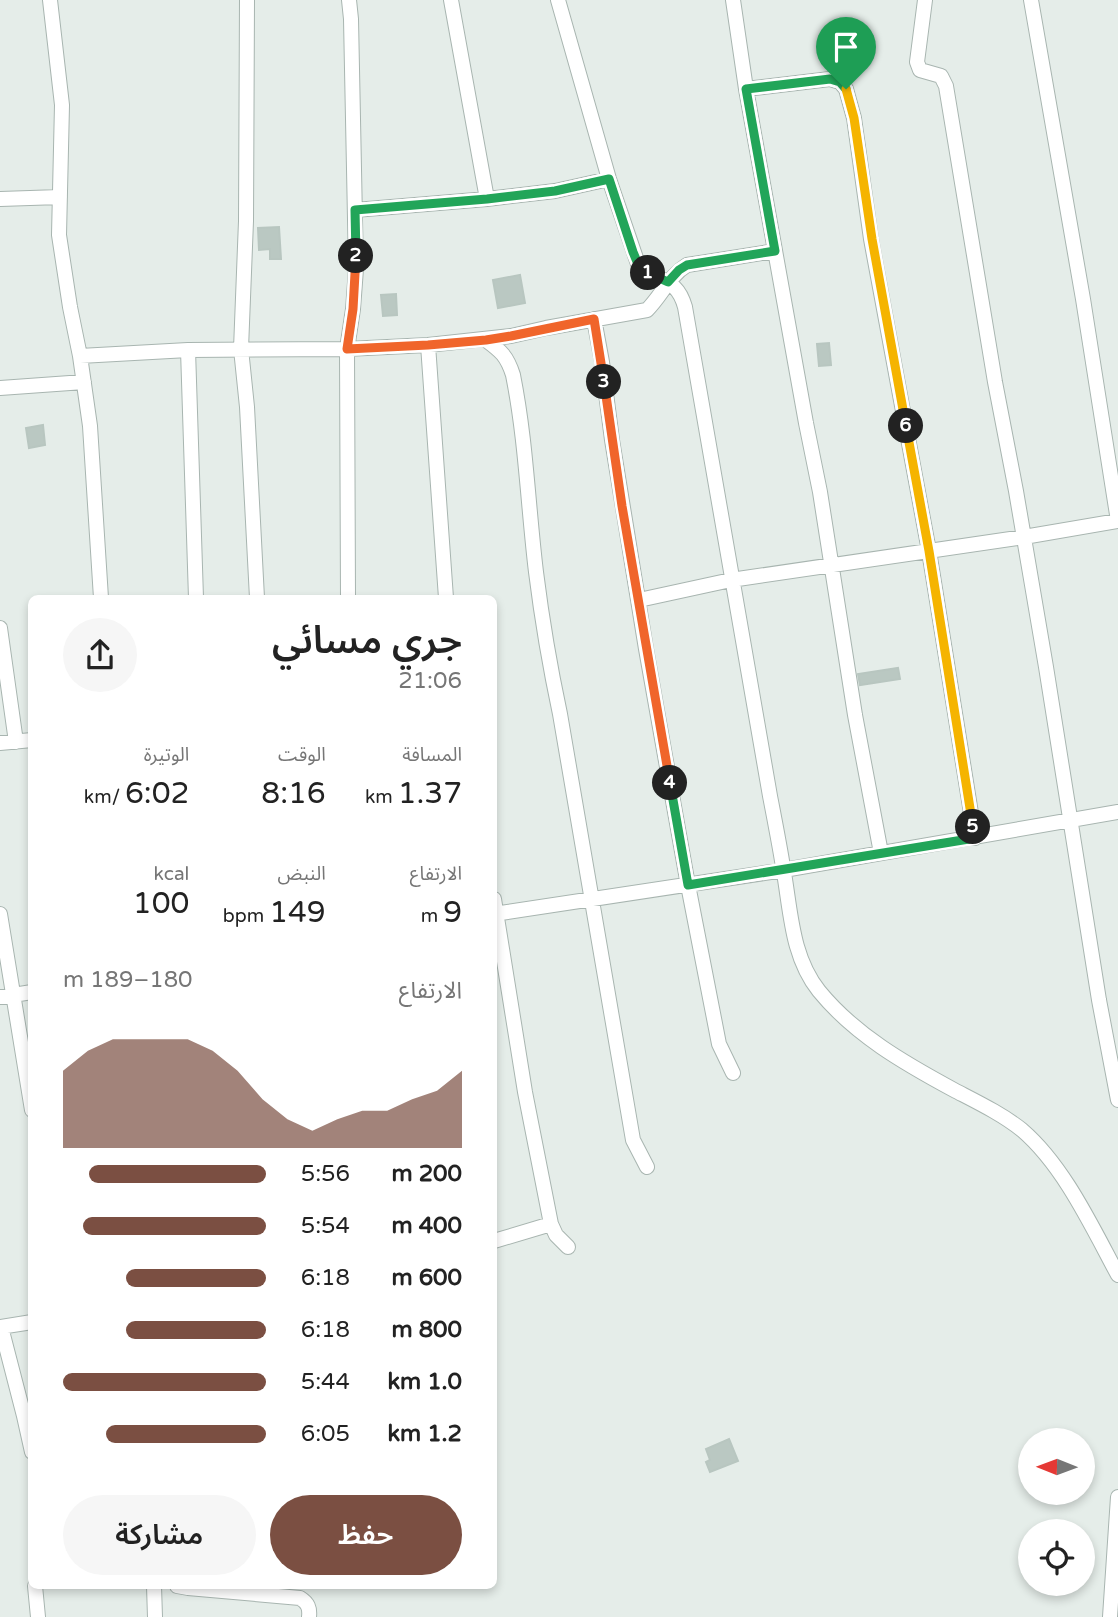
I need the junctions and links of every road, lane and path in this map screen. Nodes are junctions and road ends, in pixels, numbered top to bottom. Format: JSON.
{"nodes":[{"id":1,"x":50,"y":0,"type":"edge"},
{"id":2,"x":247,"y":0,"type":"edge"},
{"id":3,"x":349,"y":0,"type":"edge"},
{"id":4,"x":451,"y":0,"type":"edge"},
{"id":5,"x":558,"y":0,"type":"edge"},
{"id":6,"x":733,"y":0,"type":"edge"},
{"id":7,"x":925,"y":0,"type":"edge"},
{"id":8,"x":1031,"y":0,"type":"edge"},
{"id":9,"x":746,"y":89,"type":"junction"},
{"id":10,"x":609,"y":179,"type":"junction"},
{"id":11,"x":60,"y":197,"type":"junction"},
{"id":12,"x":0,"y":199,"type":"edge"},
{"id":13,"x":487,"y":199,"type":"junction"},
{"id":14,"x":355,"y":210,"type":"junction"},
{"id":15,"x":775,"y":251,"type":"junction"},
{"id":16,"x":668,"y":282,"type":"junction"},
{"id":17,"x":594,"y":319,"type":"junction"},
{"id":18,"x":486,"y":340,"type":"junction"},
{"id":19,"x":428,"y":345,"type":"junction"},
{"id":20,"x":242,"y":349,"type":"junction"},
{"id":21,"x":347,"y":349,"type":"junction"},
{"id":22,"x":188,"y":350,"type":"junction"},
{"id":23,"x":80,"y":356,"type":"junction"},
{"id":24,"x":84,"y":382,"type":"junction"},
{"id":25,"x":0,"y":388,"type":"edge"},
{"id":26,"x":1118,"y":521,"type":"edge"},
{"id":27,"x":1024,"y":537,"type":"junction"},
{"id":28,"x":929,"y":551,"type":"junction"},
{"id":29,"x":832,"y":565,"type":"junction"},
{"id":30,"x":731,"y":580,"type":"junction"},
{"id":31,"x":101,"y":595,"type":"edge"},
{"id":32,"x":196,"y":595,"type":"edge"},
{"id":33,"x":257,"y":595,"type":"edge"},
{"id":34,"x":348,"y":595,"type":"edge"},
{"id":35,"x":446,"y":595,"type":"edge"},
{"id":36,"x":639,"y":600,"type":"junction"},
{"id":37,"x":0,"y":628,"type":"edge"},
{"id":38,"x":28,"y":740,"type":"edge"},
{"id":39,"x":16,"y":742,"type":"junction"},
{"id":40,"x":0,"y":743,"type":"edge"},
{"id":41,"x":1118,"y":812,"type":"edge"},
{"id":42,"x":1071,"y":821,"type":"junction"},
{"id":43,"x":975,"y":838,"type":"junction"},
{"id":44,"x":881,"y":853,"type":"junction"},
{"id":45,"x":784,"y":870,"type":"junction"},
{"id":46,"x":688,"y":885,"type":"junction"},
{"id":47,"x":591,"y":899,"type":"junction"},
{"id":48,"x":497,"y":909,"type":"edge"},
{"id":49,"x":0,"y":914,"type":"edge"},
{"id":50,"x":497,"y":927,"type":"edge"},
{"id":51,"x":28,"y":993,"type":"edge"},
{"id":52,"x":7,"y":996,"type":"edge"},
{"id":53,"x":733,"y":1073,"type":"dead end"},
{"id":54,"x":28,"y":1092,"type":"edge"},
{"id":55,"x":1118,"y":1100,"type":"edge"},
{"id":56,"x":647,"y":1167,"type":"dead end"},
{"id":57,"x":551,"y":1224,"type":"junction"},
{"id":58,"x":497,"y":1240,"type":"edge"},
{"id":59,"x":568,"y":1247,"type":"dead end"},
{"id":60,"x":1118,"y":1275,"type":"edge"},
{"id":61,"x":28,"y":1323,"type":"edge"},
{"id":62,"x":0,"y":1327,"type":"edge"},
{"id":63,"x":28,"y":1434,"type":"edge"},
{"id":64,"x":1118,"y":1497,"type":"edge"},
{"id":65,"x":35,"y":1589,"type":"edge"},
{"id":66,"x":154,"y":1589,"type":"edge"},
{"id":67,"x":200,"y":1589,"type":"edge"},
{"id":68,"x":38,"y":1617,"type":"edge"},
{"id":69,"x":155,"y":1617,"type":"edge"},
{"id":70,"x":309,"y":1617,"type":"edge"},
{"id":71,"x":1110,"y":1617,"type":"edge"}],
"edges":[{"from":1,"to":11,"type":"street"},
{"from":2,"to":20,"type":"street"},
{"from":3,"to":14,"type":"street"},
{"from":4,"to":13,"type":"street"},
{"from":5,"to":10,"type":"street"},
{"from":6,"to":9,"type":"street"},
{"from":7,"to":27,"type":"street"},
{"from":8,"to":26,"type":"street"},
{"from":9,"to":15,"type":"street"},
{"from":9,"to":28,"type":"street"},
{"from":10,"to":13,"type":"street"},
{"from":10,"to":16,"type":"street"},
{"from":11,"to":12,"type":"street"},
{"from":11,"to":23,"type":"street"},
{"from":13,"to":14,"type":"street"},
{"from":14,"to":21,"type":"street"},
{"from":15,"to":16,"type":"street"},
{"from":15,"to":29,"type":"street"},
{"from":16,"to":17,"type":"street"},
{"from":16,"to":30,"type":"street"},
{"from":17,"to":18,"type":"street"},
{"from":17,"to":36,"type":"street"},
{"from":18,"to":19,"type":"street"},
{"from":18,"to":47,"type":"street"},
{"from":19,"to":21,"type":"street"},
{"from":19,"to":35,"type":"street"},
{"from":20,"to":21,"type":"street"},
{"from":20,"to":22,"type":"street"},
{"from":20,"to":33,"type":"street"},
{"from":21,"to":34,"type":"street"},
{"from":22,"to":23,"type":"street"},
{"from":22,"to":32,"type":"street"},
{"from":23,"to":24,"type":"street"},
{"from":24,"to":25,"type":"street"},
{"from":24,"to":31,"type":"street"},
{"from":26,"to":27,"type":"street"},
{"from":27,"to":28,"type":"street"},
{"from":27,"to":42,"type":"street"},
{"from":28,"to":29,"type":"street"},
{"from":28,"to":43,"type":"street"},
{"from":29,"to":30,"type":"street"},
{"from":29,"to":44,"type":"street"},
{"from":30,"to":36,"type":"street"},
{"from":30,"to":45,"type":"street"},
{"from":36,"to":46,"type":"street"},
{"from":37,"to":39,"type":"street"},
{"from":38,"to":39,"type":"street"},
{"from":39,"to":40,"type":"street"},
{"from":41,"to":42,"type":"street"},
{"from":42,"to":43,"type":"street"},
{"from":42,"to":55,"type":"street"},
{"from":43,"to":44,"type":"street"},
{"from":44,"to":45,"type":"street"},
{"from":45,"to":46,"type":"street"},
{"from":45,"to":60,"type":"street"},
{"from":46,"to":47,"type":"street"},
{"from":46,"to":53,"type":"street"},
{"from":47,"to":48,"type":"street"},
{"from":47,"to":56,"type":"street"},
{"from":49,"to":52,"type":"street"},
{"from":50,"to":57,"type":"street"},
{"from":51,"to":52,"type":"street"},
{"from":52,"to":54,"type":"street"},
{"from":57,"to":58,"type":"street"},
{"from":57,"to":59,"type":"street"},
{"from":61,"to":62,"type":"street"},
{"from":62,"to":63,"type":"street"},
{"from":64,"to":71,"type":"street"},
{"from":65,"to":68,"type":"street"},
{"from":66,"to":69,"type":"street"},
{"from":67,"to":70,"type":"street"}]}
